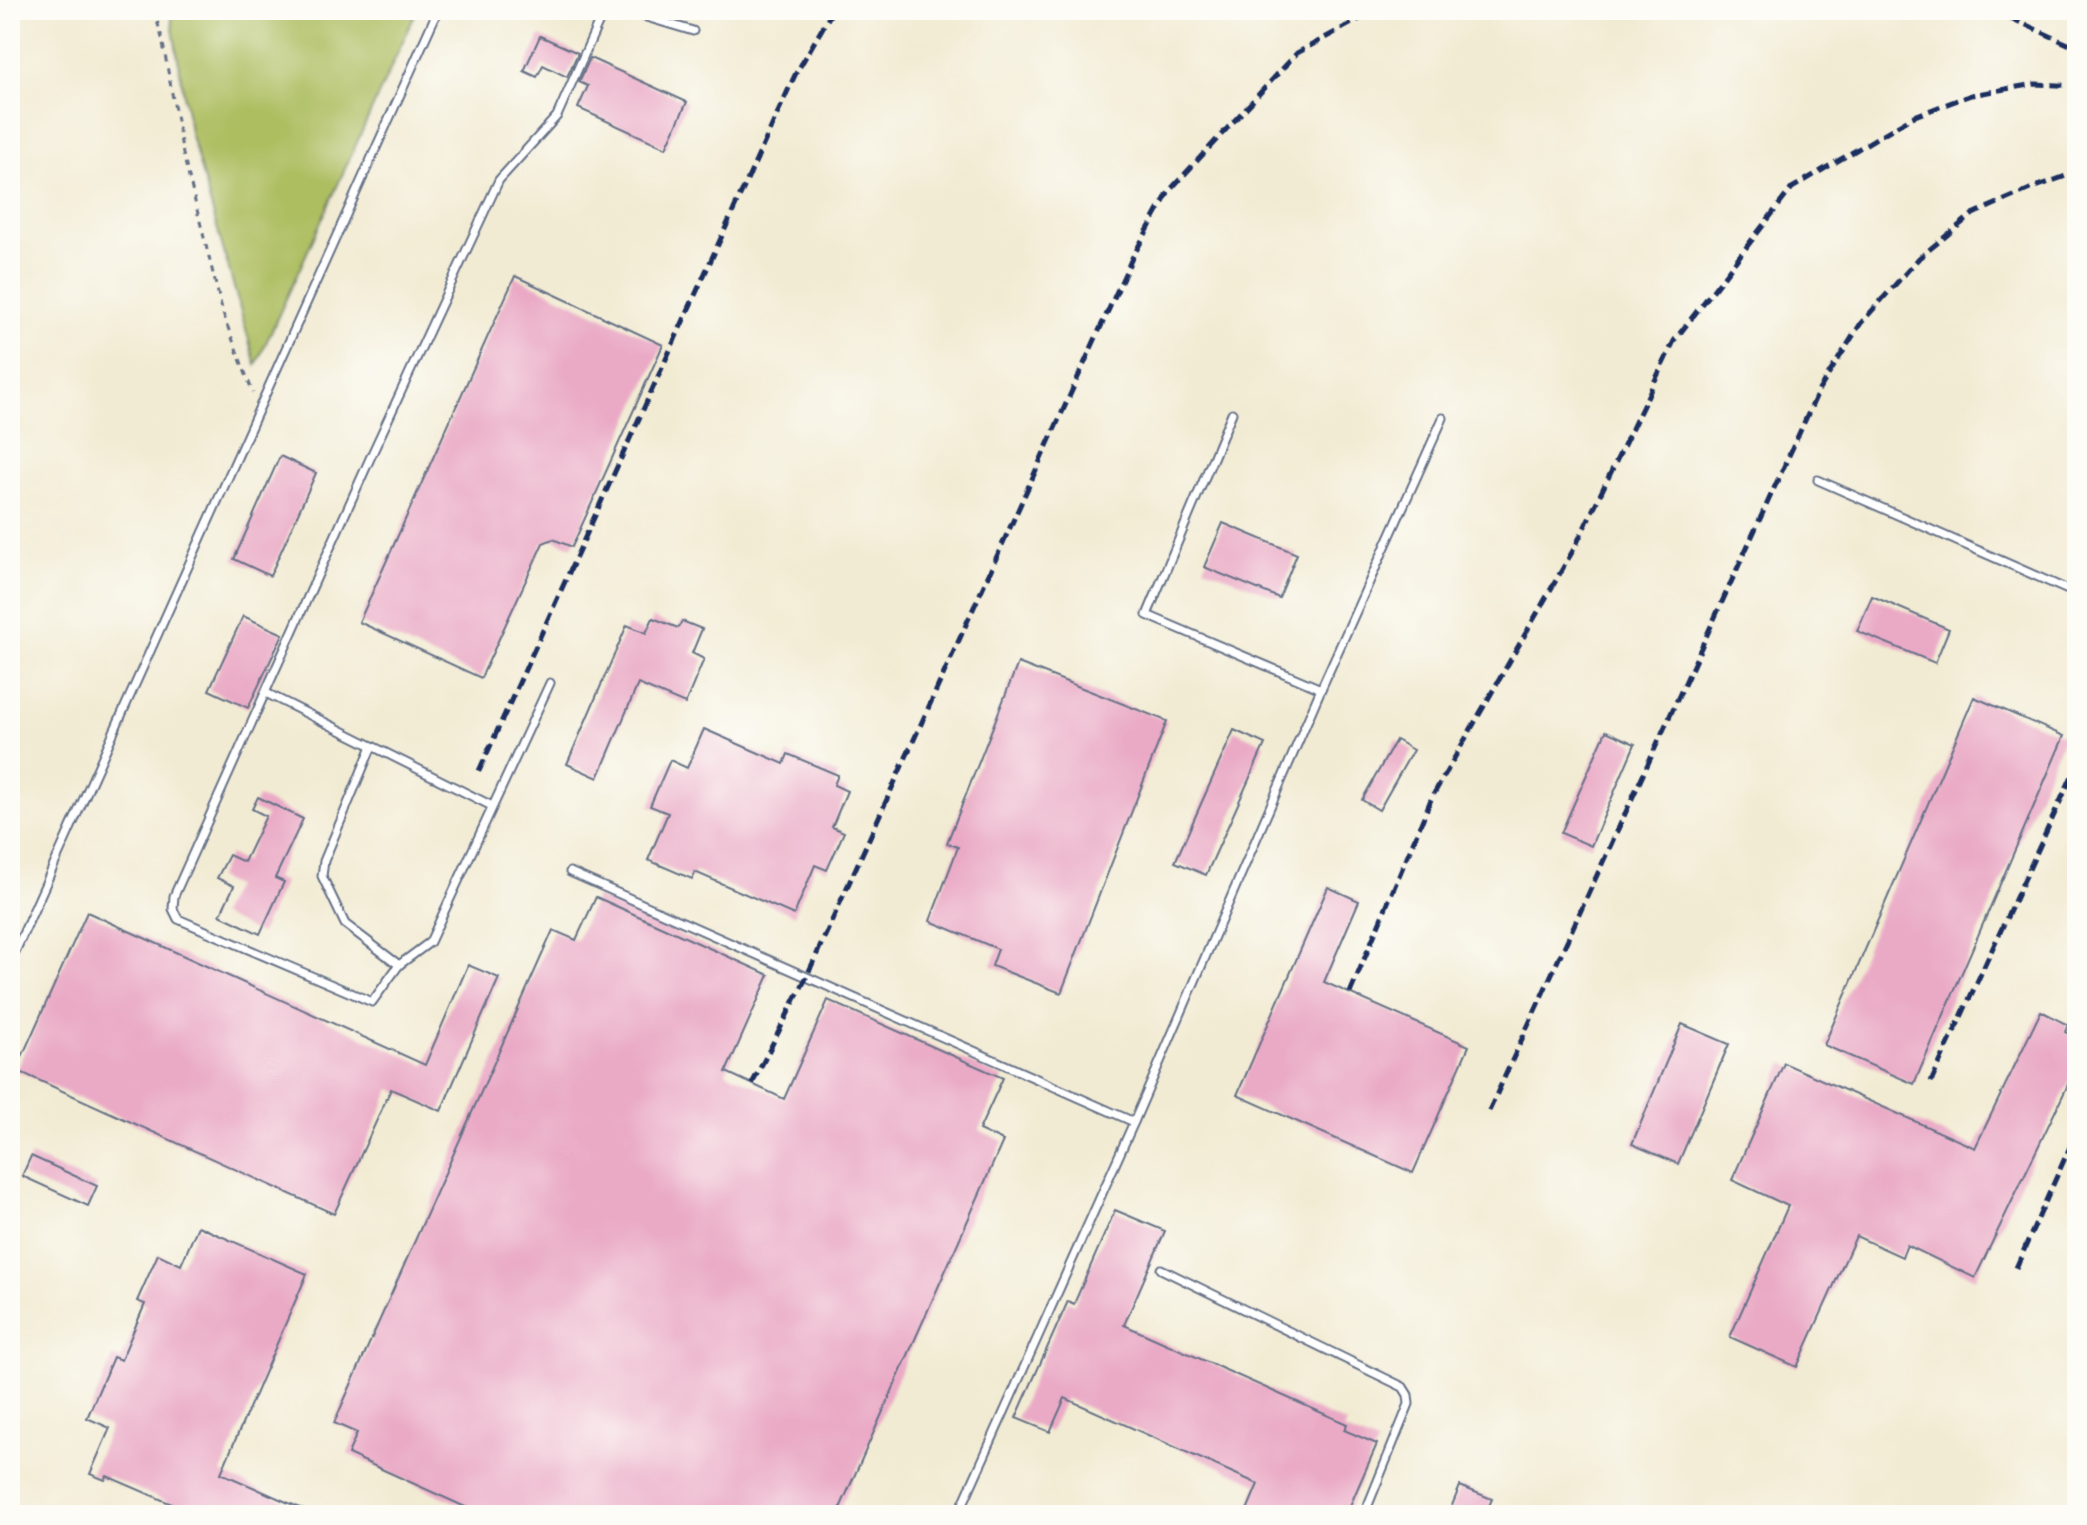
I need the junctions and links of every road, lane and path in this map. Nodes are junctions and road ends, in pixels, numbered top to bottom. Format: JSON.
{"nodes":[{"id":1,"x":154,"y":10,"type":"edge"},
{"id":2,"x":438,"y":10,"type":"edge"},
{"id":3,"x":604,"y":10,"type":"edge"},
{"id":4,"x":623,"y":10,"type":"edge"},
{"id":5,"x":693,"y":31,"type":"dead end"},
{"id":6,"x":259,"y":408,"type":"junction"},
{"id":7,"x":1232,"y":413,"type":"dead end"},
{"id":8,"x":1443,"y":418,"type":"dead end"},
{"id":9,"x":1818,"y":480,"type":"dead end"},
{"id":10,"x":2077,"y":594,"type":"edge"},
{"id":11,"x":550,"y":683,"type":"dead end"},
{"id":12,"x":1321,"y":689,"type":"junction"},
{"id":13,"x":266,"y":693,"type":"junction"},
{"id":14,"x":372,"y":746,"type":"junction"},
{"id":15,"x":492,"y":806,"type":"junction"},
{"id":16,"x":570,"y":872,"type":"dead end"},
{"id":17,"x":10,"y":963,"type":"edge"},
{"id":18,"x":399,"y":965,"type":"junction"},
{"id":19,"x":1134,"y":1122,"type":"junction"},
{"id":20,"x":1161,"y":1269,"type":"dead end"},
{"id":21,"x":958,"y":1515,"type":"edge"},
{"id":22,"x":1364,"y":1515,"type":"edge"}],
"edges":[{"from":1,"to":6,"type":"path"},
{"from":2,"to":6,"type":"lane"},
{"from":3,"to":13,"type":"lane"},
{"from":4,"to":5,"type":"lane"},
{"from":6,"to":17,"type":"lane"},
{"from":7,"to":12,"type":"lane"},
{"from":8,"to":12,"type":"lane"},
{"from":9,"to":10,"type":"lane"},
{"from":11,"to":15,"type":"lane"},
{"from":12,"to":19,"type":"lane"},
{"from":13,"to":14,"type":"lane"},
{"from":13,"to":18,"type":"lane"},
{"from":14,"to":15,"type":"lane"},
{"from":14,"to":18,"type":"lane"},
{"from":15,"to":18,"type":"lane"},
{"from":16,"to":19,"type":"lane"},
{"from":19,"to":21,"type":"lane"},
{"from":20,"to":22,"type":"lane"}]}
